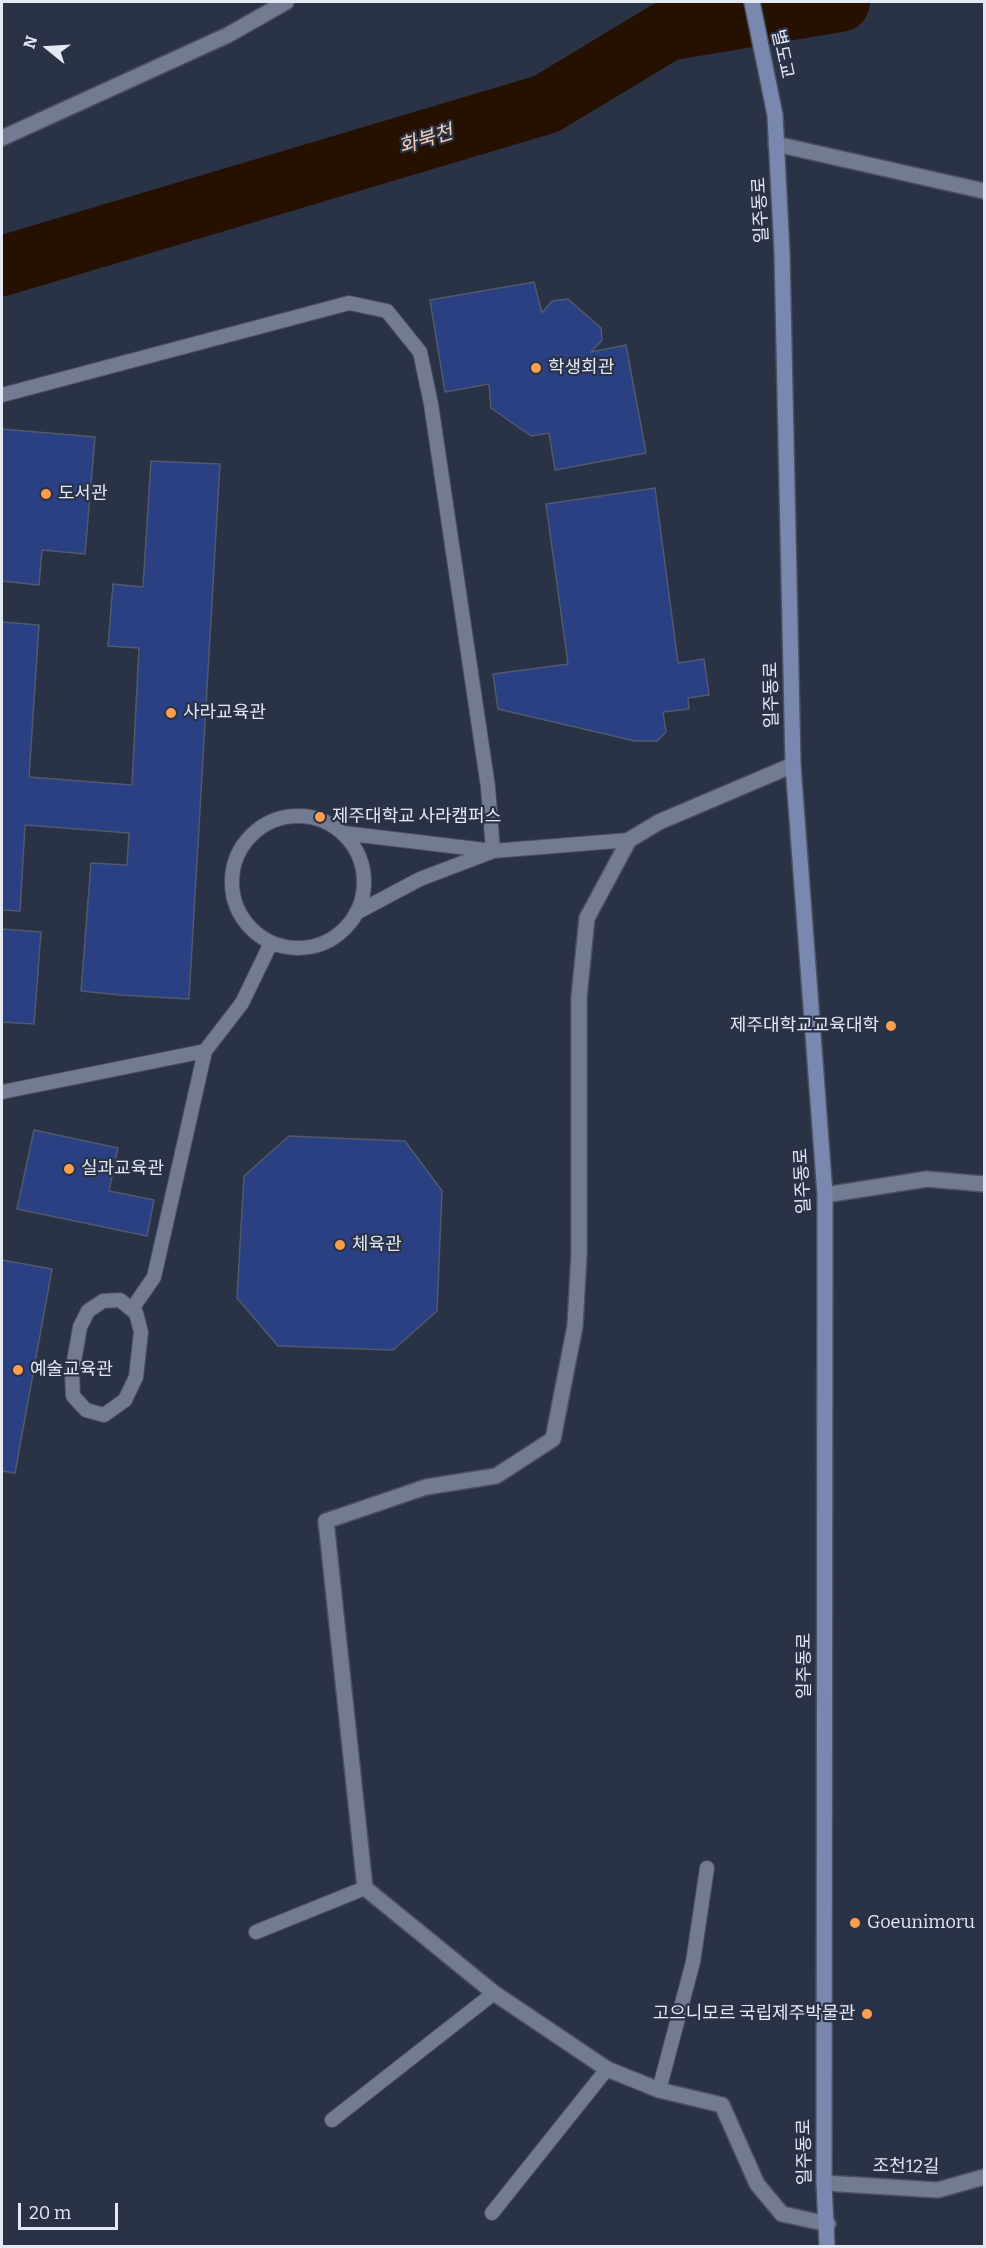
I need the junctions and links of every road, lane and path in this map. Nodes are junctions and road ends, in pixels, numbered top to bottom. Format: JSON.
{"nodes":[{"id":1,"x":286,"y":2,"type":"edge"},
{"id":2,"x":752,"y":2,"type":"edge"},
{"id":3,"x":775,"y":114,"type":"joint"},
{"id":4,"x":2,"y":138,"type":"edge"},
{"id":5,"x":777,"y":144,"type":"junction"},
{"id":6,"x":984,"y":191,"type":"edge"},
{"id":7,"x":2,"y":395,"type":"edge"},
{"id":8,"x":793,"y":765,"type":"junction"},
{"id":9,"x":343,"y":833,"type":"junction"},
{"id":10,"x":628,"y":840,"type":"junction"},
{"id":11,"x":493,"y":851,"type":"junction"},
{"id":12,"x":356,"y":913,"type":"junction"},
{"id":13,"x":272,"y":943,"type":"junction"},
{"id":14,"x":205,"y":1051,"type":"junction"},
{"id":15,"x":2,"y":1092,"type":"edge"},
{"id":16,"x":984,"y":1184,"type":"edge"},
{"id":17,"x":825,"y":1195,"type":"junction"},
{"id":18,"x":132,"y":1309,"type":"junction"},
{"id":19,"x":706,"y":1868,"type":"dead end"},
{"id":20,"x":364,"y":1888,"type":"junction"},
{"id":21,"x":256,"y":1932,"type":"dead end"},
{"id":22,"x":494,"y":1993,"type":"junction"},
{"id":23,"x":607,"y":2069,"type":"junction"},
{"id":24,"x":659,"y":2090,"type":"junction"},
{"id":25,"x":332,"y":2120,"type":"dead end"},
{"id":26,"x":984,"y":2177,"type":"edge"},
{"id":27,"x":824,"y":2183,"type":"junction"},
{"id":28,"x":492,"y":2213,"type":"dead end"},
{"id":29,"x":828,"y":2224,"type":"junction"},
{"id":30,"x":828,"y":2247,"type":"edge"}],
"edges":[{"from":1,"to":4,"type":"street"},
{"from":2,"to":3,"type":"main road","name":"별도교"},
{"from":3,"to":5,"type":"main road","name":"일주동로"},
{"from":5,"to":6,"type":"street"},
{"from":5,"to":8,"type":"main road","name":"일주동로"},
{"from":7,"to":11,"type":"lane"},
{"from":8,"to":10,"type":"street"},
{"from":8,"to":17,"type":"main road","name":"일주동로"},
{"from":9,"to":11,"type":"lane"},
{"from":9,"to":12,"type":"lane"},
{"from":9,"to":13,"type":"lane"},
{"from":10,"to":11,"type":"lane"},
{"from":10,"to":20,"type":"street"},
{"from":11,"to":12,"type":"lane"},
{"from":12,"to":13,"type":"lane"},
{"from":13,"to":14,"type":"lane"},
{"from":14,"to":15,"type":"lane"},
{"from":14,"to":18,"type":"lane"},
{"from":16,"to":17,"type":"street"},
{"from":17,"to":27,"type":"main road","name":"일주동로"},
{"from":18,"to":18,"type":"lane"},
{"from":19,"to":24,"type":"lane"},
{"from":20,"to":21,"type":"lane"},
{"from":20,"to":22,"type":"street"},
{"from":22,"to":23,"type":"street"},
{"from":22,"to":25,"type":"lane"},
{"from":23,"to":24,"type":"street"},
{"from":23,"to":28,"type":"lane"},
{"from":24,"to":29,"type":"street"},
{"from":26,"to":27,"type":"street","name":"조천12길"},
{"from":27,"to":29,"type":"main road","name":"일주동로"},
{"from":29,"to":30,"type":"main road","name":"일주동로"}]}
